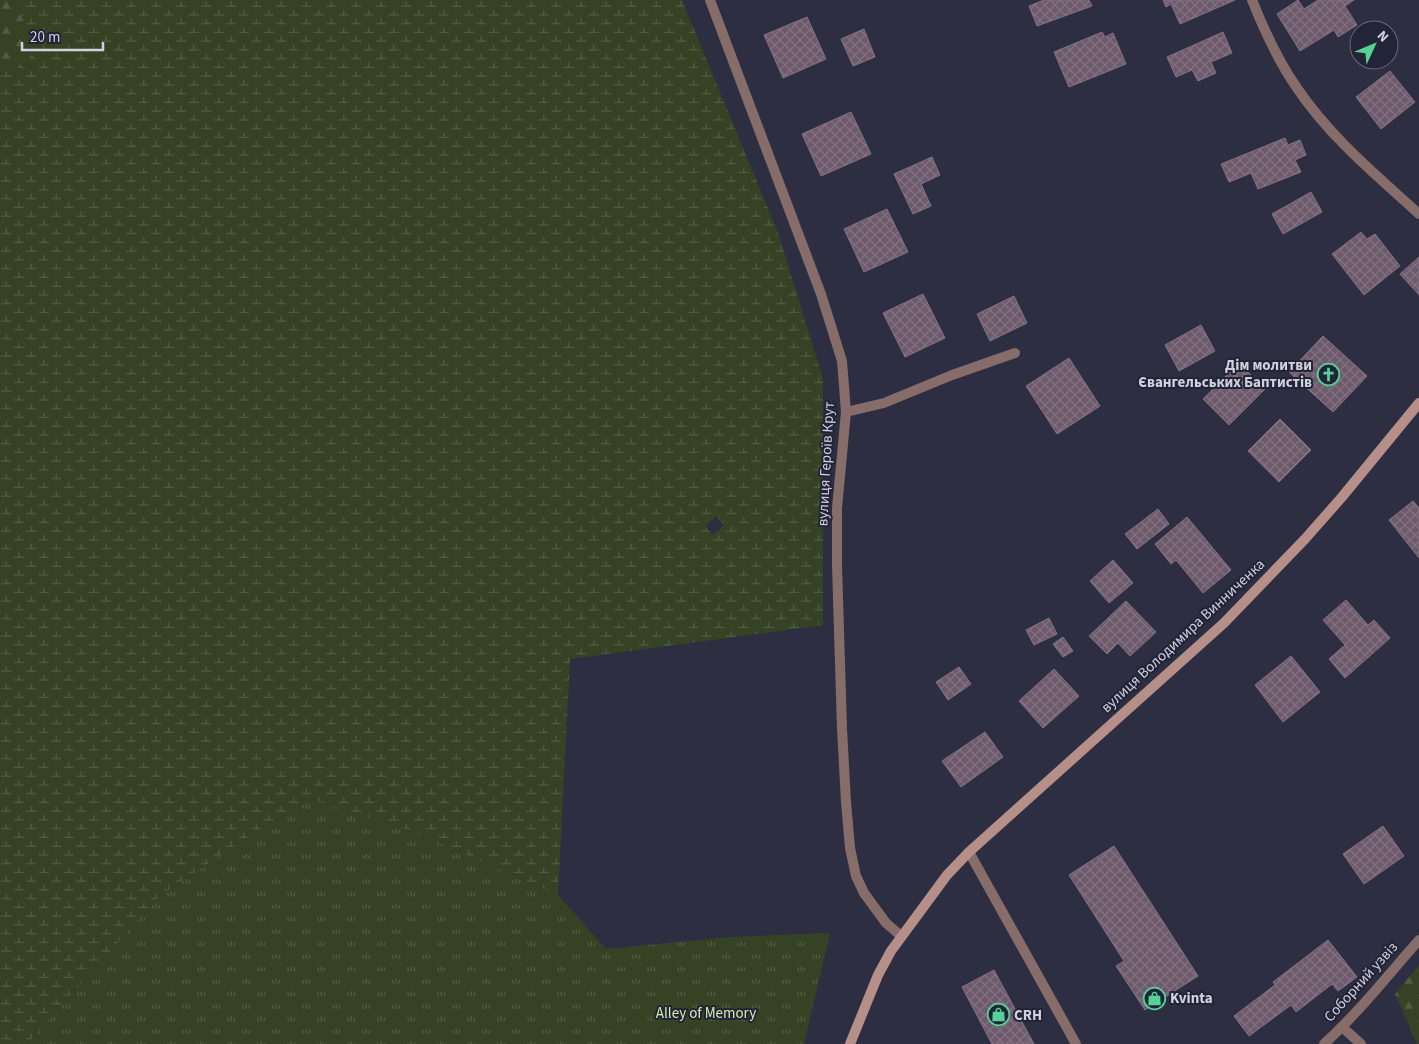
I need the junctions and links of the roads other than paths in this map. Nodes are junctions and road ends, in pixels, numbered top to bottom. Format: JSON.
{"nodes":[{"id":1,"x":710,"y":0,"type":"edge"},
{"id":2,"x":1252,"y":0,"type":"edge"},
{"id":3,"x":1419,"y":214,"type":"edge"},
{"id":4,"x":1015,"y":353,"type":"dead end"},
{"id":5,"x":1419,"y":403,"type":"edge"},
{"id":6,"x":846,"y":412,"type":"junction"},
{"id":7,"x":969,"y":852,"type":"junction"},
{"id":8,"x":901,"y":936,"type":"junction"},
{"id":9,"x":1419,"y":940,"type":"edge"},
{"id":10,"x":1342,"y":1027,"type":"junction"},
{"id":11,"x":850,"y":1044,"type":"edge"},
{"id":12,"x":1076,"y":1044,"type":"edge"},
{"id":13,"x":1324,"y":1044,"type":"edge"},
{"id":14,"x":1361,"y":1044,"type":"edge"}],
"edges":[{"from":1,"to":6,"type":"street","name":"вулиця Героїв Крут"},
{"from":2,"to":3,"type":"street"},
{"from":4,"to":6,"type":"street"},
{"from":5,"to":7,"type":"main road","name":"вулиця Володимира Винниченка"},
{"from":6,"to":8,"type":"street","name":"вулиця Героїв Крут"},
{"from":7,"to":8,"type":"main road","name":"вулиця Володимира Винниченка"},
{"from":7,"to":12,"type":"street"},
{"from":8,"to":11,"type":"main road","name":"вулиця Володимира Винниченка"},
{"from":9,"to":10,"type":"street","name":"Соборний узвіз"},
{"from":10,"to":13,"type":"street","name":"Соборний узвіз"},
{"from":10,"to":14,"type":"street"}]}
